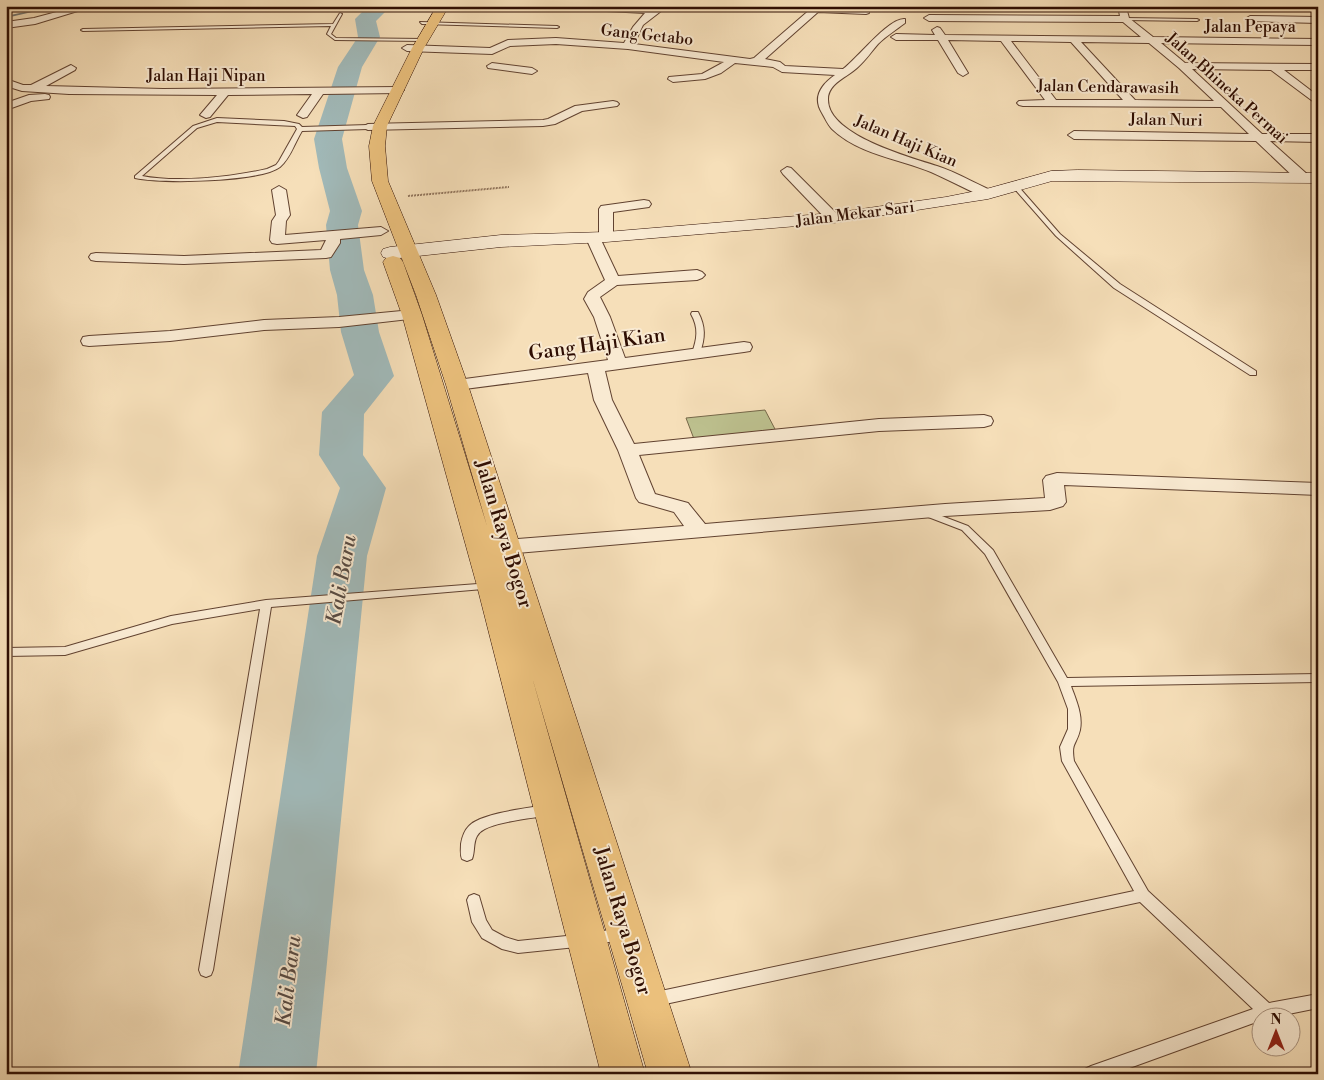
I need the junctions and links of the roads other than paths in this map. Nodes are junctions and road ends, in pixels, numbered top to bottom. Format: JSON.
{"nodes":[{"id":1,"x":90,"y":6,"type":"edge"},
{"id":2,"x":666,"y":6,"type":"edge"},
{"id":3,"x":588,"y":7,"type":"edge"},
{"id":4,"x":1180,"y":8,"type":"dead end"},
{"id":5,"x":866,"y":11,"type":"dead end"},
{"id":6,"x":1121,"y":11,"type":"edge"},
{"id":7,"x":1298,"y":11,"type":"dead end"},
{"id":8,"x":340,"y":14,"type":"dead end"},
{"id":9,"x":654,"y":14,"type":"junction"},
{"id":10,"x":1250,"y":19,"type":"dead end"},
{"id":11,"x":1197,"y":20,"type":"dead end"},
{"id":12,"x":902,"y":21,"type":"dead end"},
{"id":13,"x":1316,"y":21,"type":"edge"},
{"id":14,"x":6,"y":25,"type":"edge"},
{"id":15,"x":333,"y":26,"type":"junction"},
{"id":16,"x":557,"y":27,"type":"dead end"},
{"id":17,"x":83,"y":30,"type":"dead end"},
{"id":18,"x":420,"y":31,"type":"edge"},
{"id":19,"x":896,"y":38,"type":"dead end"},
{"id":20,"x":943,"y":38,"type":"junction"},
{"id":21,"x":1004,"y":39,"type":"junction"},
{"id":22,"x":663,"y":40,"type":"dead end"},
{"id":23,"x":1074,"y":40,"type":"junction"},
{"id":24,"x":1151,"y":41,"type":"junction"},
{"id":25,"x":629,"y":42,"type":"junction"},
{"id":26,"x":1318,"y":42,"type":"edge"},
{"id":27,"x":492,"y":51,"type":"junction"},
{"id":28,"x":732,"y":60,"type":"junction"},
{"id":29,"x":754,"y":62,"type":"junction"},
{"id":30,"x":1182,"y":66,"type":"junction"},
{"id":31,"x":1274,"y":67,"type":"junction"},
{"id":32,"x":1318,"y":67,"type":"edge"},
{"id":33,"x":71,"y":68,"type":"dead end"},
{"id":34,"x":532,"y":72,"type":"dead end"},
{"id":35,"x":846,"y":72,"type":"junction"},
{"id":36,"x":963,"y":73,"type":"dead end"},
{"id":37,"x":673,"y":80,"type":"dead end"},
{"id":38,"x":9,"y":86,"type":"edge"},
{"id":39,"x":33,"y":88,"type":"junction"},
{"id":40,"x":63,"y":89,"type":"junction"},
{"id":41,"x":383,"y":90,"type":"junction"},
{"id":42,"x":324,"y":91,"type":"junction"},
{"id":43,"x":224,"y":93,"type":"junction"},
{"id":44,"x":1318,"y":102,"type":"edge"},
{"id":45,"x":1023,"y":103,"type":"dead end"},
{"id":46,"x":1053,"y":103,"type":"junction"},
{"id":47,"x":613,"y":104,"type":"dead end"},
{"id":48,"x":1132,"y":104,"type":"junction"},
{"id":49,"x":1223,"y":104,"type":"junction"},
{"id":50,"x":6,"y":107,"type":"edge"},
{"id":51,"x":206,"y":115,"type":"dead end"},
{"id":52,"x":303,"y":115,"type":"dead end"},
{"id":53,"x":367,"y":127,"type":"junction"},
{"id":54,"x":300,"y":129,"type":"junction"},
{"id":55,"x":1074,"y":134,"type":"dead end"},
{"id":56,"x":1258,"y":137,"type":"junction"},
{"id":57,"x":1318,"y":138,"type":"edge"},
{"id":58,"x":787,"y":171,"type":"dead end"},
{"id":59,"x":1310,"y":178,"type":"edge"},
{"id":60,"x":1015,"y":186,"type":"junction"},
{"id":61,"x":279,"y":190,"type":"dead end"},
{"id":62,"x":988,"y":194,"type":"junction"},
{"id":63,"x":644,"y":204,"type":"dead end"},
{"id":64,"x":833,"y":218,"type":"junction"},
{"id":65,"x":334,"y":236,"type":"junction"},
{"id":66,"x":600,"y":237,"type":"junction"},
{"id":67,"x":384,"y":242,"type":"junction"},
{"id":68,"x":96,"y":257,"type":"dead end"},
{"id":69,"x":697,"y":274,"type":"dead end"},
{"id":70,"x":613,"y":281,"type":"junction"},
{"id":71,"x":415,"y":302,"type":"junction"},
{"id":72,"x":695,"y":314,"type":"dead end"},
{"id":73,"x":89,"y":341,"type":"dead end"},
{"id":74,"x":744,"y":348,"type":"dead end"},
{"id":75,"x":696,"y":353,"type":"junction"},
{"id":76,"x":618,"y":363,"type":"junction"},
{"id":77,"x":595,"y":366,"type":"junction"},
{"id":78,"x":1253,"y":373,"type":"dead end"},
{"id":79,"x":457,"y":385,"type":"junction"},
{"id":80,"x":984,"y":421,"type":"dead end"},
{"id":81,"x":628,"y":450,"type":"junction"},
{"id":82,"x":1318,"y":489,"type":"edge"},
{"id":83,"x":925,"y":513,"type":"junction"},
{"id":84,"x":700,"y":532,"type":"junction"},
{"id":85,"x":506,"y":547,"type":"junction"},
{"id":86,"x":504,"y":585,"type":"junction"},
{"id":87,"x":266,"y":604,"type":"junction"},
{"id":88,"x":6,"y":652,"type":"edge"},
{"id":89,"x":1318,"y":678,"type":"edge"},
{"id":90,"x":1064,"y":682,"type":"junction"},
{"id":91,"x":570,"y":805,"type":"junction"},
{"id":92,"x":467,"y":855,"type":"dead end"},
{"id":93,"x":1143,"y":896,"type":"junction"},
{"id":94,"x":474,"y":900,"type":"dead end"},
{"id":95,"x":625,"y":933,"type":"junction"},
{"id":96,"x":586,"y":940,"type":"junction"},
{"id":97,"x":206,"y":970,"type":"dead end"},
{"id":98,"x":646,"y":1001,"type":"junction"},
{"id":99,"x":1318,"y":1001,"type":"edge"},
{"id":100,"x":1263,"y":1008,"type":"edge"},
{"id":101,"x":1282,"y":1008,"type":"edge"},
{"id":102,"x":1252,"y":1016,"type":"edge"},
{"id":103,"x":623,"y":1074,"type":"edge"},
{"id":104,"x":670,"y":1074,"type":"edge"},
{"id":105,"x":1091,"y":1074,"type":"edge"}],
"edges":[{"from":1,"to":14,"type":"street"},
{"from":2,"to":9,"type":"street"},
{"from":3,"to":9,"type":"street"},
{"from":4,"to":6,"type":"street"},
{"from":5,"to":29,"type":"street"},
{"from":6,"to":11,"type":"lane"},
{"from":6,"to":20,"type":"street"},
{"from":6,"to":24,"type":"street","name":"Jalan Bhineka Permai"},
{"from":7,"to":13,"type":"street"},
{"from":8,"to":15,"type":"lane"},
{"from":9,"to":25,"type":"street"},
{"from":10,"to":13,"type":"street"},
{"from":12,"to":35,"type":"street","name":"Jalan Haji Kian"},
{"from":15,"to":17,"type":"lane"},
{"from":15,"to":18,"type":"lane"},
{"from":16,"to":18,"type":"lane"},
{"from":18,"to":27,"type":"street","name":"Gang Getabo"},
{"from":18,"to":41,"type":"highway","name":"Jalan Raya Bogor"},
{"from":19,"to":20,"type":"street","name":"Jalan Pepaya"},
{"from":20,"to":21,"type":"street","name":"Jalan Pepaya"},
{"from":20,"to":36,"type":"street"},
{"from":21,"to":23,"type":"street","name":"Jalan Pepaya"},
{"from":21,"to":46,"type":"street"},
{"from":22,"to":25,"type":"street"},
{"from":23,"to":24,"type":"street","name":"Jalan Pepaya"},
{"from":23,"to":48,"type":"street"},
{"from":24,"to":26,"type":"street","name":"Jalan Pepaya"},
{"from":24,"to":30,"type":"street","name":"Jalan Bhineka Permai"},
{"from":25,"to":27,"type":"street","name":"Gang Getabo"},
{"from":25,"to":28,"type":"street","name":"Gang Getabo"},
{"from":27,"to":34,"type":"street"},
{"from":28,"to":29,"type":"street","name":"Gang Getabo"},
{"from":28,"to":37,"type":"street"},
{"from":29,"to":35,"type":"street","name":"Gang Getabo"},
{"from":30,"to":31,"type":"street"},
{"from":30,"to":49,"type":"street","name":"Jalan Bhineka Permai"},
{"from":31,"to":32,"type":"street"},
{"from":31,"to":44,"type":"street"},
{"from":33,"to":39,"type":"street"},
{"from":35,"to":62,"type":"street","name":"Jalan Haji Kian"},
{"from":38,"to":39,"type":"street","name":"Jalan Haji Nipan"},
{"from":39,"to":40,"type":"street","name":"Jalan Haji Nipan"},
{"from":40,"to":43,"type":"street","name":"Jalan Haji Nipan"},
{"from":40,"to":50,"type":"street"},
{"from":41,"to":42,"type":"street","name":"Jalan Haji Nipan"},
{"from":41,"to":53,"type":"highway","name":"Jalan Raya Bogor"},
{"from":42,"to":43,"type":"street","name":"Jalan Haji Nipan"},
{"from":42,"to":52,"type":"street"},
{"from":43,"to":51,"type":"street"},
{"from":45,"to":46,"type":"street","name":"Jalan Cendarawasih"},
{"from":46,"to":48,"type":"street","name":"Jalan Cendarawasih"},
{"from":47,"to":53,"type":"street"},
{"from":48,"to":49,"type":"street","name":"Jalan Cendarawasih"},
{"from":49,"to":56,"type":"street","name":"Jalan Bhineka Permai"},
{"from":53,"to":54,"type":"lane"},
{"from":53,"to":67,"type":"highway","name":"Jalan Raya Bogor"},
{"from":53,"to":67,"type":"highway","name":"Jalan Raya Bogor"},
{"from":54,"to":54,"type":"lane"},
{"from":55,"to":56,"type":"street","name":"Jalan Nuri"},
{"from":56,"to":57,"type":"street","name":"Jalan Nuri"},
{"from":56,"to":59,"type":"street","name":"Jalan Bhineka Permai"},
{"from":58,"to":64,"type":"street"},
{"from":59,"to":60,"type":"main road","name":"Jalan Mekar Sari"},
{"from":60,"to":62,"type":"main road","name":"Jalan Mekar Sari"},
{"from":60,"to":78,"type":"lane"},
{"from":61,"to":65,"type":"street"},
{"from":62,"to":64,"type":"main road","name":"Jalan Mekar Sari"},
{"from":63,"to":66,"type":"street"},
{"from":64,"to":66,"type":"main road","name":"Jalan Mekar Sari"},
{"from":65,"to":67,"type":"street"},
{"from":65,"to":68,"type":"street"},
{"from":66,"to":67,"type":"main road","name":"Jalan Mekar Sari"},
{"from":66,"to":70,"type":"street"},
{"from":67,"to":71,"type":"highway","name":"Jalan Raya Bogor"},
{"from":69,"to":70,"type":"street"},
{"from":70,"to":76,"type":"street"},
{"from":71,"to":73,"type":"street"},
{"from":71,"to":79,"type":"highway","name":"Jalan Raya Bogor"},
{"from":71,"to":86,"type":"highway","name":"Jalan Raya Bogor"},
{"from":72,"to":75,"type":"lane"},
{"from":74,"to":75,"type":"street","name":"Gang Haji Kian"},
{"from":75,"to":76,"type":"street","name":"Gang Haji Kian"},
{"from":76,"to":77,"type":"street","name":"Gang Haji Kian"},
{"from":77,"to":79,"type":"street","name":"Gang Haji Kian"},
{"from":77,"to":81,"type":"street"},
{"from":79,"to":85,"type":"highway","name":"Jalan Raya Bogor"},
{"from":80,"to":81,"type":"street"},
{"from":81,"to":84,"type":"street"},
{"from":82,"to":83,"type":"street"},
{"from":83,"to":84,"type":"street"},
{"from":83,"to":90,"type":"lane"},
{"from":84,"to":85,"type":"street"},
{"from":85,"to":86,"type":"highway","name":"Jalan Raya Bogor"},
{"from":86,"to":87,"type":"lane"},
{"from":86,"to":91,"type":"highway","name":"Jalan Raya Bogor"},
{"from":87,"to":88,"type":"lane"},
{"from":87,"to":97,"type":"lane"},
{"from":89,"to":90,"type":"lane"},
{"from":90,"to":93,"type":"lane"},
{"from":91,"to":92,"type":"lane"},
{"from":91,"to":95,"type":"highway","name":"Jalan Raya Bogor"},
{"from":91,"to":96,"type":"highway","name":"Jalan Raya Bogor"},
{"from":93,"to":98,"type":"lane"},
{"from":93,"to":100,"type":"lane"},
{"from":94,"to":96,"type":"lane"},
{"from":95,"to":96,"type":"lane"},
{"from":95,"to":98,"type":"highway","name":"Jalan Raya Bogor"},
{"from":96,"to":103,"type":"highway","name":"Jalan Raya Bogor"},
{"from":98,"to":104,"type":"highway","name":"Jalan Raya Bogor"},
{"from":99,"to":101,"type":"lane"},
{"from":102,"to":105,"type":"lane"}]}
